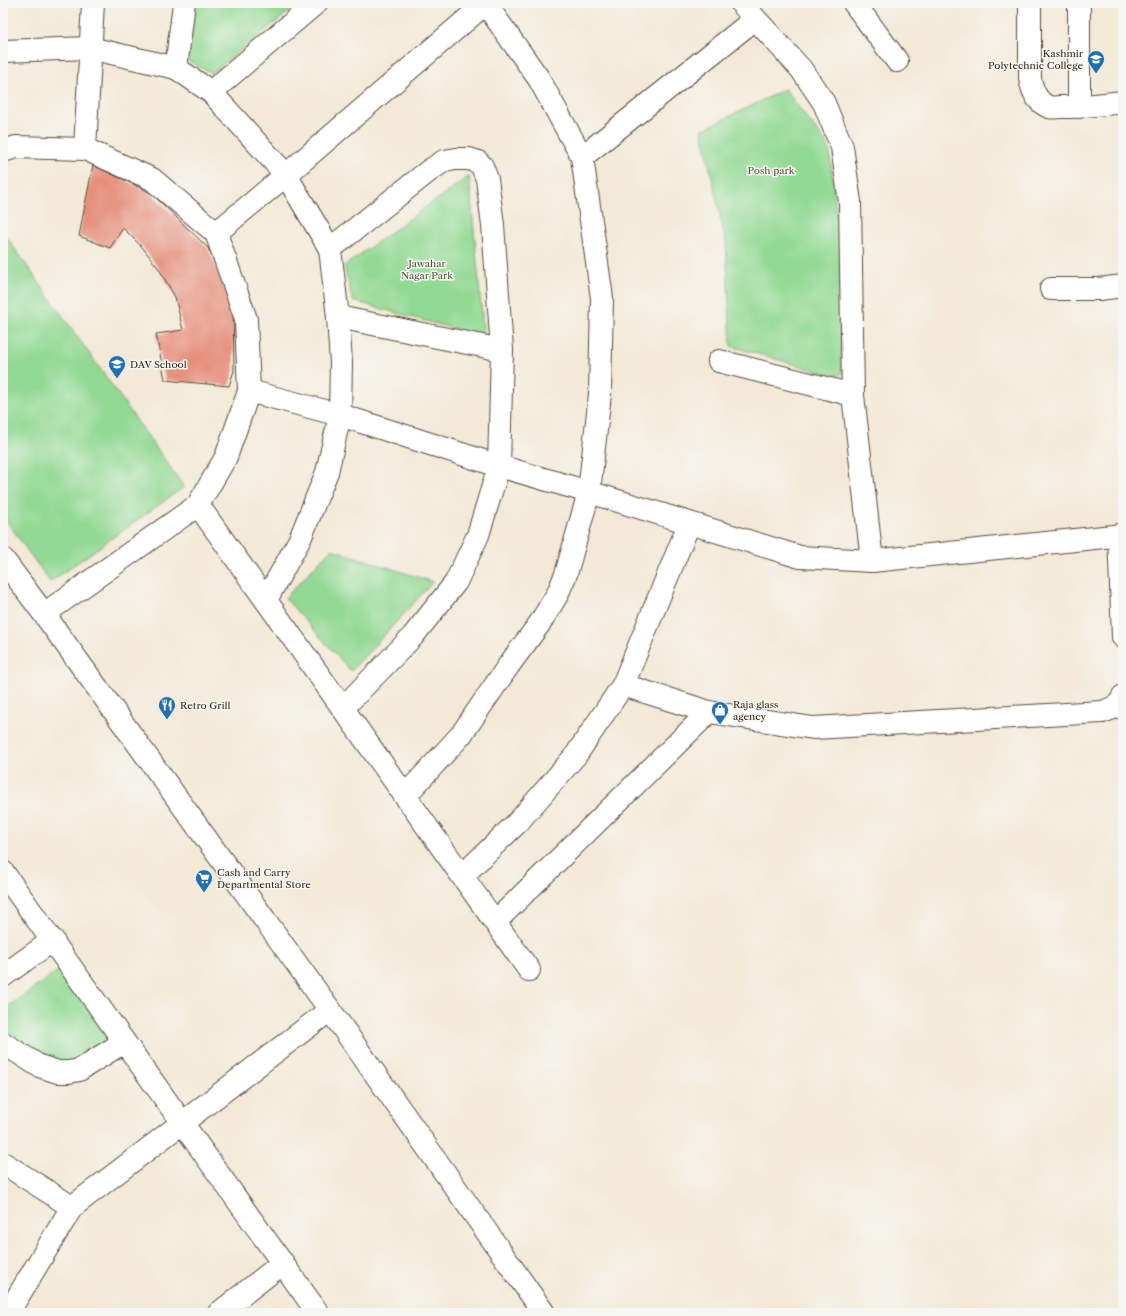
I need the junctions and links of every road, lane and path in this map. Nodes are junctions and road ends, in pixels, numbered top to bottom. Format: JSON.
{"nodes":[{"id":1,"x":93,"y":3,"type":"edge"},
{"id":2,"x":184,"y":3,"type":"edge"},
{"id":3,"x":316,"y":3,"type":"edge"},
{"id":4,"x":485,"y":3,"type":"edge"},
{"id":5,"x":854,"y":3,"type":"edge"},
{"id":6,"x":1030,"y":3,"type":"edge"},
{"id":7,"x":1079,"y":3,"type":"edge"},
{"id":8,"x":748,"y":11,"type":"edge"},
{"id":9,"x":90,"y":48,"type":"junction"},
{"id":10,"x":3,"y":51,"type":"edge"},
{"id":11,"x":897,"y":61,"type":"dead end"},
{"id":12,"x":176,"y":68,"type":"junction"},
{"id":13,"x":211,"y":92,"type":"junction"},
{"id":14,"x":1123,"y":102,"type":"edge"},
{"id":15,"x":1079,"y":107,"type":"junction"},
{"id":16,"x":85,"y":149,"type":"junction"},
{"id":17,"x":3,"y":151,"type":"edge"},
{"id":18,"x":582,"y":157,"type":"junction"},
{"id":19,"x":286,"y":175,"type":"junction"},
{"id":20,"x":216,"y":233,"type":"junction"},
{"id":21,"x":330,"y":249,"type":"junction"},
{"id":22,"x":1123,"y":286,"type":"edge"},
{"id":23,"x":1051,"y":289,"type":"dead end"},
{"id":24,"x":338,"y":317,"type":"junction"},
{"id":25,"x":502,"y":350,"type":"junction"},
{"id":26,"x":719,"y":361,"type":"dead end"},
{"id":27,"x":249,"y":391,"type":"junction"},
{"id":28,"x":853,"y":395,"type":"junction"},
{"id":29,"x":340,"y":415,"type":"junction"},
{"id":30,"x":499,"y":466,"type":"junction"},
{"id":31,"x":589,"y":492,"type":"junction"},
{"id":32,"x":198,"y":505,"type":"junction"},
{"id":33,"x":689,"y":524,"type":"junction"},
{"id":34,"x":1121,"y":535,"type":"edge"},
{"id":35,"x":3,"y":559,"type":"edge"},
{"id":36,"x":872,"y":561,"type":"junction"},
{"id":37,"x":266,"y":600,"type":"junction"},
{"id":38,"x":44,"y":614,"type":"junction"},
{"id":39,"x":1123,"y":637,"type":"edge"},
{"id":40,"x":623,"y":685,"type":"junction"},
{"id":41,"x":1123,"y":696,"type":"edge"},
{"id":42,"x":343,"y":708,"type":"junction"},
{"id":43,"x":708,"y":712,"type":"junction"},
{"id":44,"x":405,"y":796,"type":"junction"},
{"id":45,"x":3,"y":872,"type":"edge"},
{"id":46,"x":462,"y":876,"type":"junction"},
{"id":47,"x":495,"y":922,"type":"junction"},
{"id":48,"x":53,"y":940,"type":"junction"},
{"id":49,"x":529,"y":970,"type":"dead end"},
{"id":50,"x":3,"y":976,"type":"edge"},
{"id":51,"x":330,"y":1010,"type":"junction"},
{"id":52,"x":124,"y":1042,"type":"junction"},
{"id":53,"x":3,"y":1043,"type":"edge"},
{"id":54,"x":182,"y":1123,"type":"junction"},
{"id":55,"x":3,"y":1163,"type":"edge"},
{"id":56,"x":72,"y":1207,"type":"junction"},
{"id":57,"x":282,"y":1263,"type":"junction"},
{"id":58,"x":8,"y":1313,"type":"edge"},
{"id":59,"x":220,"y":1313,"type":"edge"},
{"id":60,"x":318,"y":1313,"type":"edge"},
{"id":61,"x":544,"y":1313,"type":"edge"}],
"edges":[{"from":1,"to":9,"type":"street"},
{"from":2,"to":12,"type":"street"},
{"from":3,"to":13,"type":"street"},
{"from":4,"to":18,"type":"street"},
{"from":4,"to":19,"type":"street"},
{"from":5,"to":11,"type":"street"},
{"from":6,"to":15,"type":"street"},
{"from":7,"to":15,"type":"street"},
{"from":8,"to":18,"type":"street"},
{"from":8,"to":28,"type":"street"},
{"from":9,"to":10,"type":"street"},
{"from":9,"to":12,"type":"street"},
{"from":9,"to":16,"type":"street"},
{"from":12,"to":13,"type":"street"},
{"from":13,"to":19,"type":"street"},
{"from":14,"to":15,"type":"street"},
{"from":16,"to":17,"type":"street"},
{"from":16,"to":20,"type":"street"},
{"from":18,"to":31,"type":"street"},
{"from":19,"to":20,"type":"street"},
{"from":19,"to":21,"type":"street"},
{"from":20,"to":27,"type":"street"},
{"from":21,"to":24,"type":"street"},
{"from":21,"to":25,"type":"street"},
{"from":22,"to":23,"type":"street"},
{"from":24,"to":25,"type":"street"},
{"from":24,"to":29,"type":"street"},
{"from":25,"to":30,"type":"street"},
{"from":26,"to":28,"type":"street"},
{"from":27,"to":29,"type":"street"},
{"from":27,"to":32,"type":"street"},
{"from":28,"to":36,"type":"street"},
{"from":29,"to":30,"type":"street"},
{"from":29,"to":37,"type":"street"},
{"from":30,"to":31,"type":"street"},
{"from":30,"to":42,"type":"street"},
{"from":31,"to":33,"type":"street"},
{"from":31,"to":44,"type":"street"},
{"from":32,"to":37,"type":"street"},
{"from":32,"to":38,"type":"street"},
{"from":33,"to":36,"type":"street"},
{"from":33,"to":40,"type":"street"},
{"from":34,"to":36,"type":"street"},
{"from":34,"to":39,"type":"street"},
{"from":35,"to":38,"type":"street"},
{"from":37,"to":42,"type":"street"},
{"from":38,"to":51,"type":"street"},
{"from":40,"to":43,"type":"street"},
{"from":40,"to":46,"type":"street"},
{"from":41,"to":43,"type":"street"},
{"from":42,"to":44,"type":"street"},
{"from":43,"to":47,"type":"street"},
{"from":44,"to":46,"type":"street"},
{"from":45,"to":48,"type":"street"},
{"from":46,"to":47,"type":"street"},
{"from":47,"to":49,"type":"street"},
{"from":48,"to":50,"type":"street"},
{"from":48,"to":52,"type":"street"},
{"from":51,"to":54,"type":"street"},
{"from":51,"to":61,"type":"street"},
{"from":52,"to":53,"type":"street"},
{"from":52,"to":54,"type":"street"},
{"from":54,"to":56,"type":"street"},
{"from":54,"to":57,"type":"street"},
{"from":55,"to":56,"type":"street"},
{"from":56,"to":58,"type":"street"},
{"from":57,"to":59,"type":"street"},
{"from":57,"to":60,"type":"street"}]}
